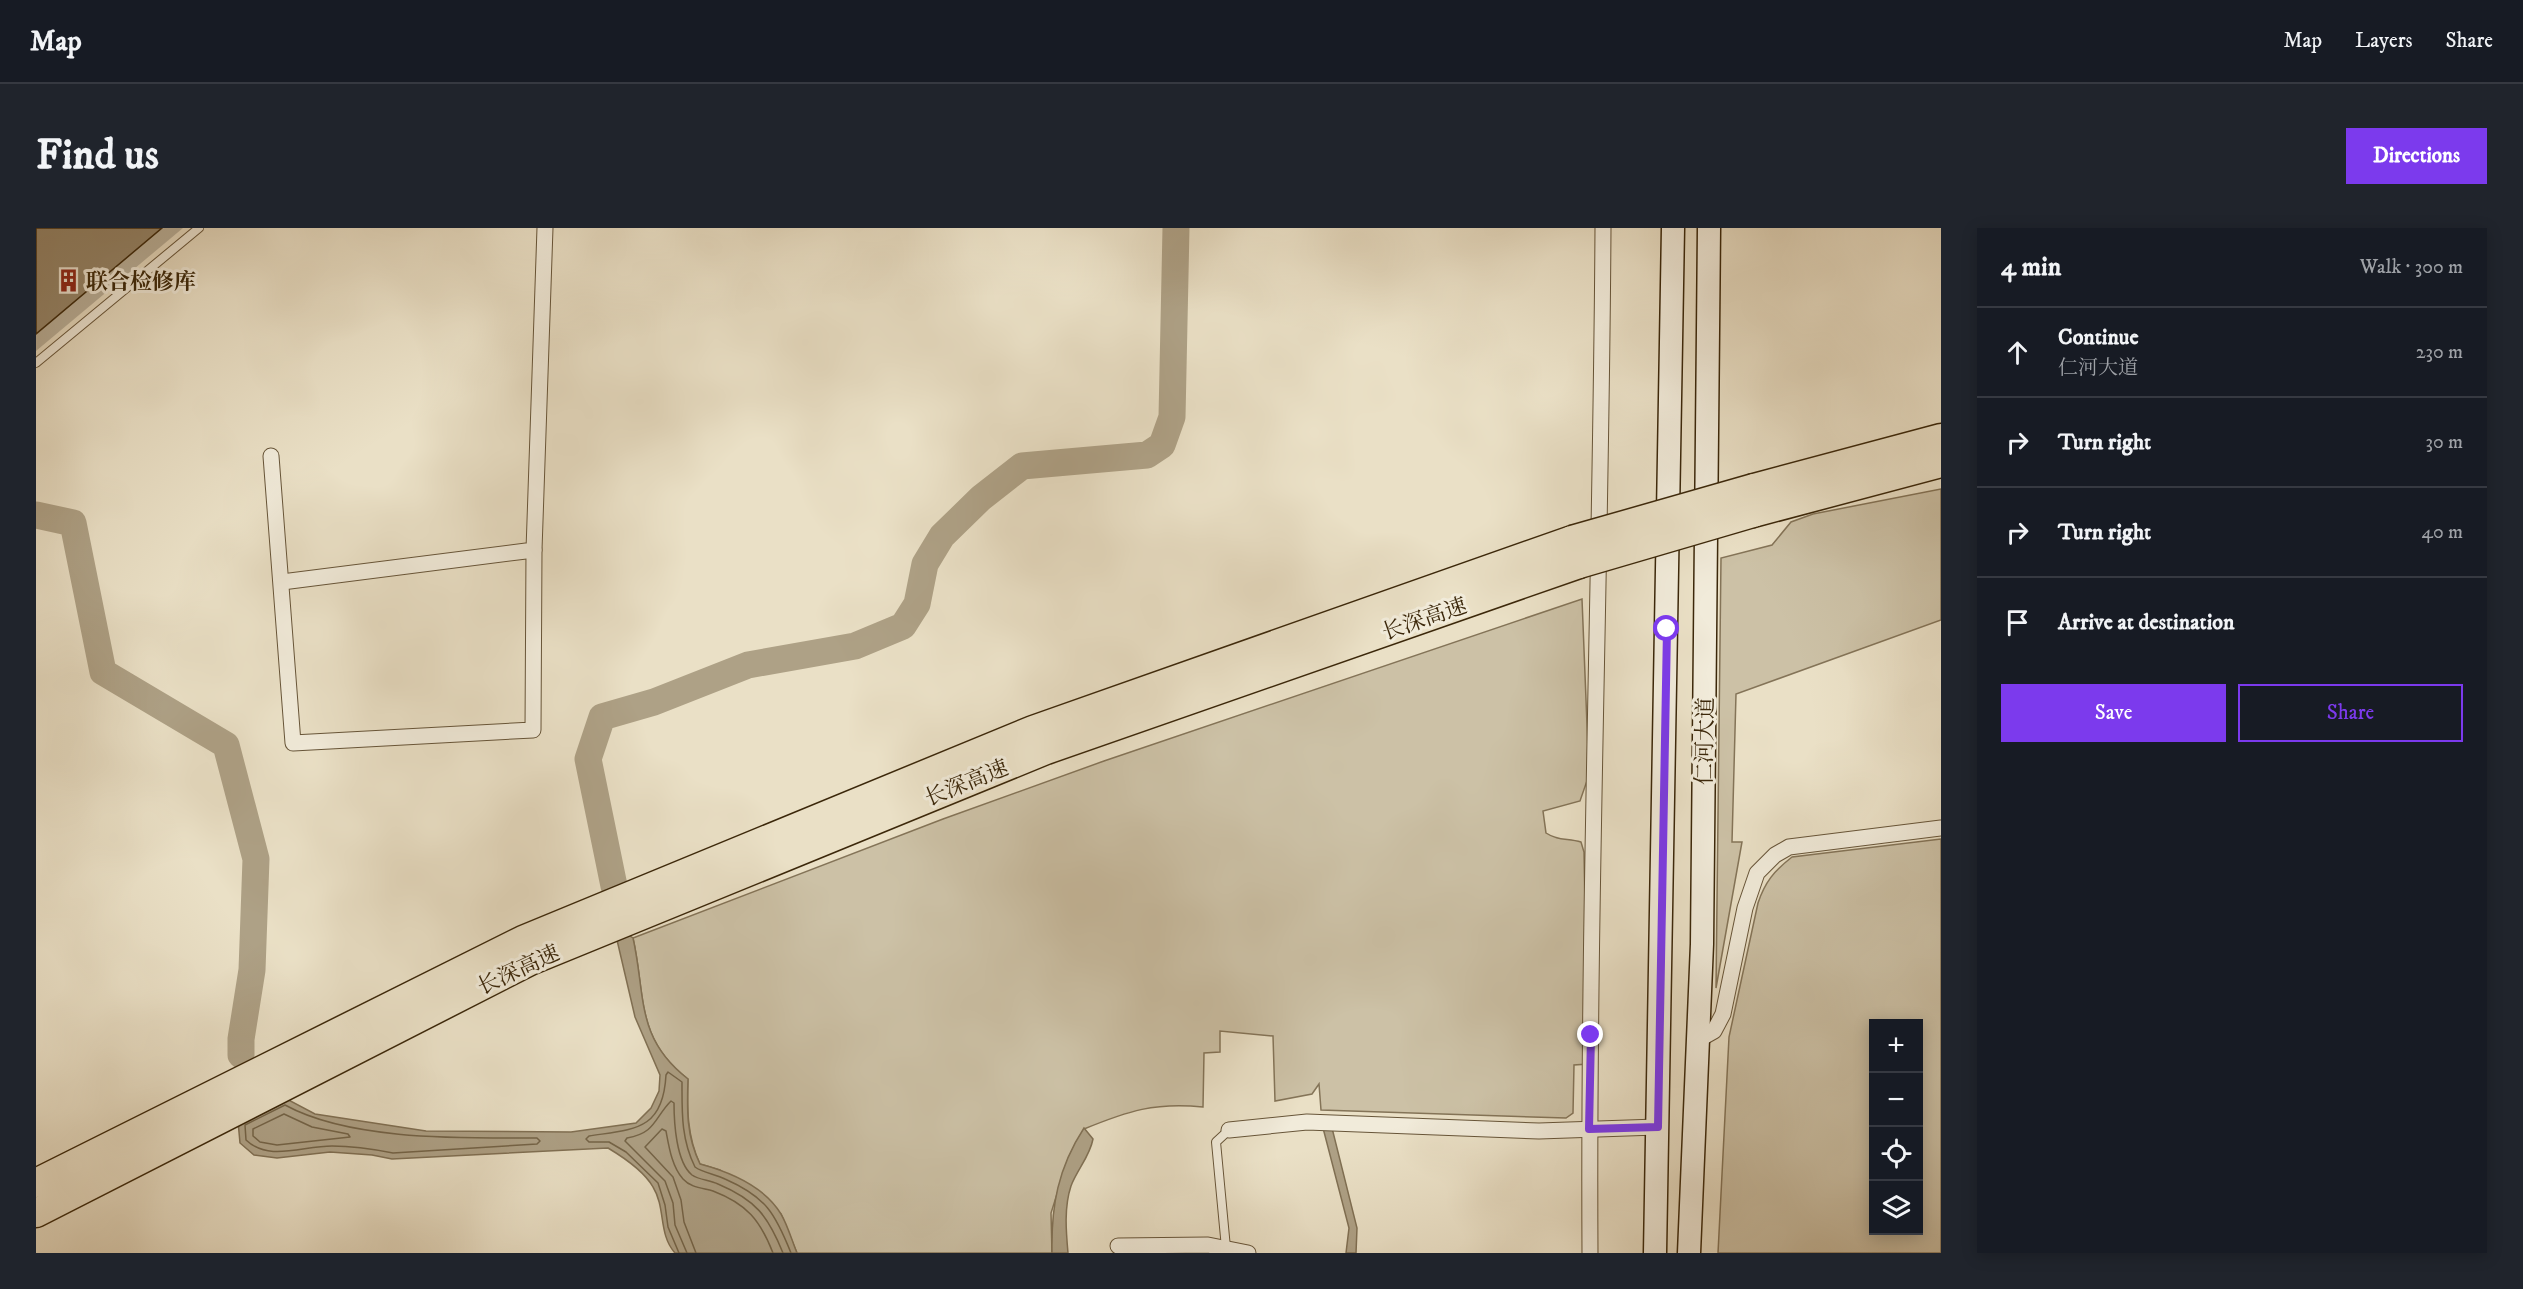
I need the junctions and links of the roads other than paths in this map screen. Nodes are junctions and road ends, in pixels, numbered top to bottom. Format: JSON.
{"nodes":[{"id":1,"x":199,"y":228,"type":"edge"},
{"id":2,"x":545,"y":228,"type":"edge"},
{"id":3,"x":1603,"y":228,"type":"edge"},
{"id":4,"x":1673,"y":228,"type":"edge"},
{"id":5,"x":1709,"y":228,"type":"edge"},
{"id":6,"x":36,"y":363,"type":"edge"},
{"id":7,"x":1941,"y":438,"type":"edge"},
{"id":8,"x":271,"y":456,"type":"dead end"},
{"id":9,"x":1941,"y":463,"type":"edge"},
{"id":10,"x":1753,"y":500,"type":"junction"},
{"id":11,"x":534,"y":550,"type":"junction"},
{"id":12,"x":1576,"y":552,"type":"junction"},
{"id":13,"x":282,"y":582,"type":"junction"},
{"id":14,"x":1941,"y":828,"type":"edge"},
{"id":15,"x":1698,"y":1040,"type":"junction"},
{"id":16,"x":1658,"y":1127,"type":"junction"},
{"id":17,"x":1589,"y":1129,"type":"junction"},
{"id":18,"x":1229,"y":1130,"type":"joint"},
{"id":19,"x":36,"y":1183,"type":"edge"},
{"id":20,"x":36,"y":1213,"type":"edge"},
{"id":21,"x":1118,"y":1246,"type":"dead end"},
{"id":22,"x":1226,"y":1248,"type":"junction"},
{"id":23,"x":1208,"y":1249,"type":"edge"},
{"id":24,"x":1248,"y":1253,"type":"edge"},
{"id":25,"x":1590,"y":1253,"type":"edge"},
{"id":26,"x":1655,"y":1253,"type":"edge"},
{"id":27,"x":1689,"y":1253,"type":"edge"}],
"edges":[{"from":1,"to":6,"type":"lane"},
{"from":2,"to":11,"type":"street"},
{"from":3,"to":17,"type":"street"},
{"from":4,"to":16,"type":"main road","name":"仁河大道"},
{"from":5,"to":15,"type":"main road","name":"仁河大道"},
{"from":7,"to":10,"type":"highway","name":"长深高速"},
{"from":8,"to":13,"type":"street"},
{"from":9,"to":10,"type":"highway","name":"长深高速"},
{"from":10,"to":12,"type":"highway","name":"长深高速","bridge":true},
{"from":11,"to":13,"type":"street"},
{"from":11,"to":13,"type":"street"},
{"from":12,"to":19,"type":"highway","name":"长深高速"},
{"from":12,"to":20,"type":"highway","name":"长深高速"},
{"from":14,"to":15,"type":"street"},
{"from":15,"to":27,"type":"main road","name":"仁河大道"},
{"from":16,"to":17,"type":"street"},
{"from":16,"to":26,"type":"main road","name":"仁河大道"},
{"from":17,"to":18,"type":"street"},
{"from":17,"to":25,"type":"street"},
{"from":18,"to":22,"type":"lane"},
{"from":21,"to":23,"type":"street"},
{"from":22,"to":23,"type":"street"},
{"from":22,"to":24,"type":"street"}]}
